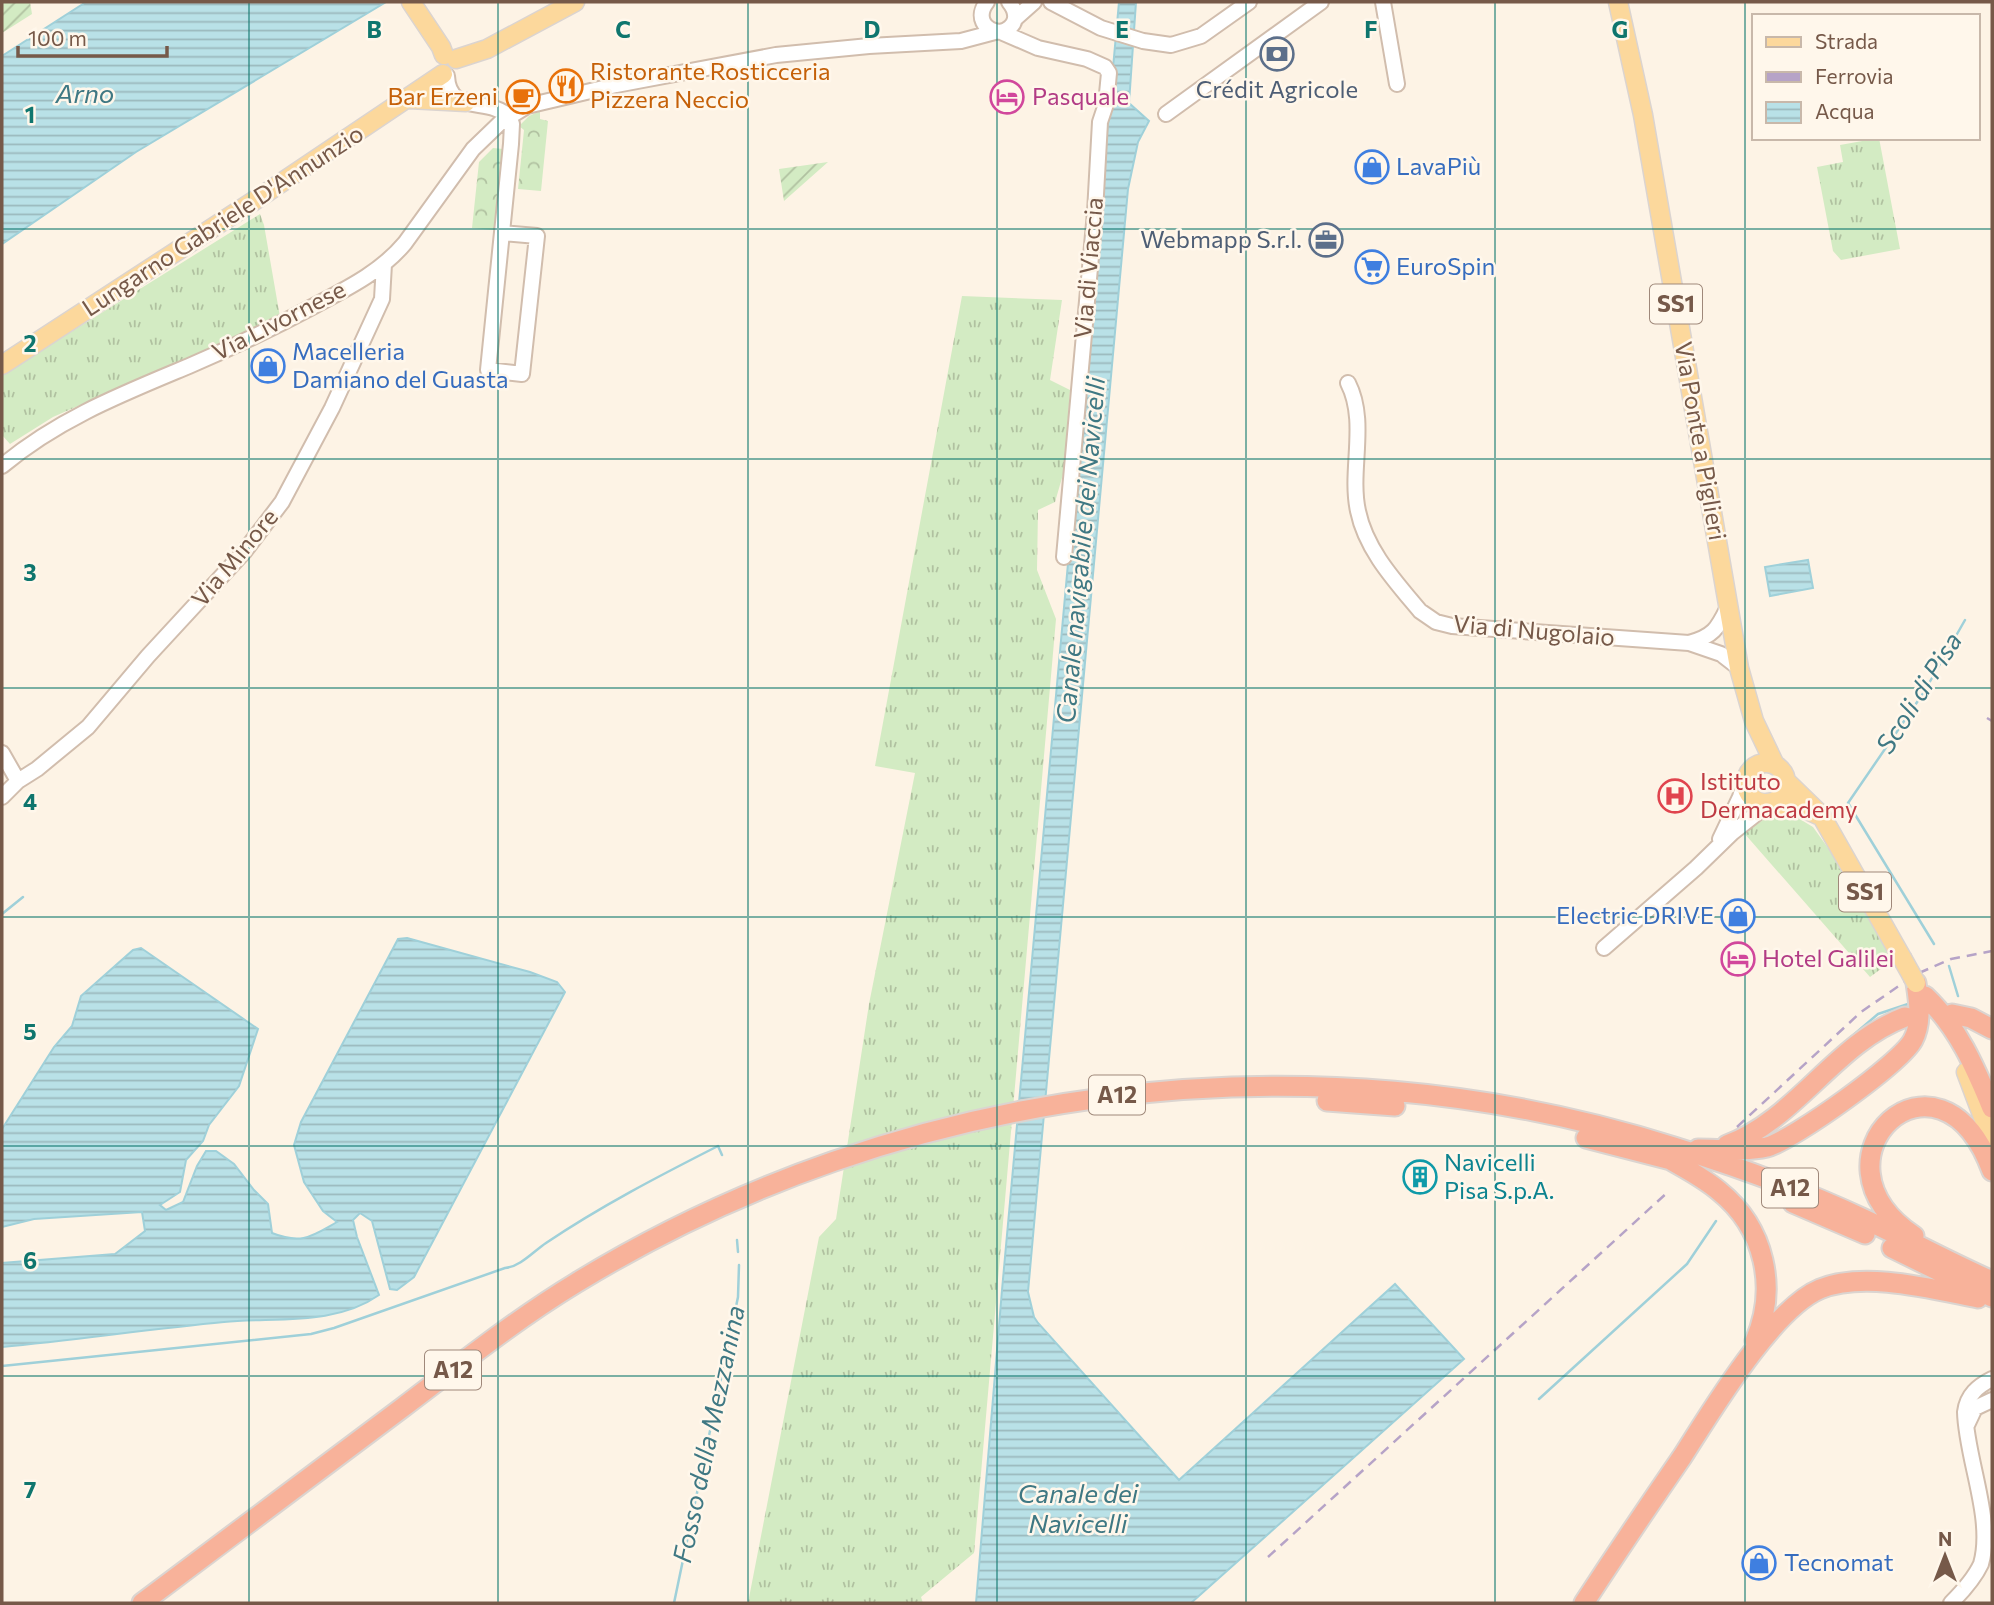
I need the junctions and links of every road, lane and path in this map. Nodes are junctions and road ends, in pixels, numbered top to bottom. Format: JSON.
{"nodes":[{"id":1,"x":411,"y":2,"type":"edge"},
{"id":2,"x":575,"y":2,"type":"edge"},
{"id":3,"x":969,"y":2,"type":"edge"},
{"id":4,"x":1009,"y":2,"type":"edge"},
{"id":5,"x":1034,"y":2,"type":"edge"},
{"id":6,"x":1051,"y":2,"type":"edge"},
{"id":7,"x":1249,"y":2,"type":"edge"},
{"id":8,"x":1383,"y":2,"type":"edge"},
{"id":9,"x":1618,"y":2,"type":"edge"},
{"id":10,"x":1626,"y":2,"type":"edge"},
{"id":11,"x":1313,"y":3,"type":"edge"},
{"id":12,"x":983,"y":12,"type":"edge"},
{"id":13,"x":1015,"y":20,"type":"junction"},
{"id":14,"x":998,"y":32,"type":"junction"},
{"id":15,"x":963,"y":40,"type":"junction"},
{"id":16,"x":1023,"y":40,"type":"junction"},
{"id":17,"x":450,"y":57,"type":"junction"},
{"id":18,"x":445,"y":75,"type":"junction"},
{"id":19,"x":1636,"y":77,"type":"junction"},
{"id":20,"x":1396,"y":84,"type":"dead end"},
{"id":21,"x":409,"y":99,"type":"junction"},
{"id":22,"x":466,"y":102,"type":"junction"},
{"id":23,"x":1166,"y":114,"type":"dead end"},
{"id":24,"x":509,"y":116,"type":"junction"},
{"id":25,"x":502,"y":233,"type":"junction"},
{"id":26,"x":384,"y":264,"type":"junction"},
{"id":27,"x":2,"y":365,"type":"edge"},
{"id":28,"x":1348,"y":383,"type":"dead end"},
{"id":29,"x":2,"y":466,"type":"edge"},
{"id":30,"x":1063,"y":557,"type":"dead end"},
{"id":31,"x":1730,"y":605,"type":"junction"},
{"id":32,"x":1689,"y":643,"type":"junction"},
{"id":33,"x":1739,"y":668,"type":"junction"},
{"id":34,"x":1754,"y":721,"type":"junction"},
{"id":35,"x":2,"y":753,"type":"edge"},
{"id":36,"x":1775,"y":765,"type":"junction"},
{"id":37,"x":1748,"y":774,"type":"junction"},
{"id":38,"x":18,"y":781,"type":"junction"},
{"id":39,"x":1786,"y":781,"type":"junction"},
{"id":40,"x":2,"y":797,"type":"edge"},
{"id":41,"x":1770,"y":803,"type":"junction"},
{"id":42,"x":1828,"y":825,"type":"junction"},
{"id":43,"x":1713,"y":849,"type":"junction"},
{"id":44,"x":1604,"y":948,"type":"dead end"},
{"id":45,"x":1921,"y":989,"type":"junction"},
{"id":46,"x":1952,"y":1014,"type":"dead end"},
{"id":47,"x":1905,"y":1017,"type":"dead end"},
{"id":48,"x":1992,"y":1029,"type":"edge"},
{"id":49,"x":1992,"y":1108,"type":"edge"},
{"id":50,"x":1992,"y":1141,"type":"edge"},
{"id":51,"x":1717,"y":1149,"type":"junction"},
{"id":52,"x":1671,"y":1153,"type":"junction"},
{"id":53,"x":1992,"y":1171,"type":"edge"},
{"id":54,"x":792,"y":1183,"type":"junction"},
{"id":55,"x":1902,"y":1240,"type":"junction"},
{"id":56,"x":1992,"y":1281,"type":"edge"},
{"id":57,"x":1992,"y":1299,"type":"edge"},
{"id":58,"x":1747,"y":1362,"type":"junction"},
{"id":59,"x":1992,"y":1379,"type":"edge"},
{"id":60,"x":1992,"y":1400,"type":"edge"},
{"id":61,"x":1967,"y":1426,"type":"junction"},
{"id":62,"x":142,"y":1603,"type":"edge"},
{"id":63,"x":162,"y":1603,"type":"edge"},
{"id":64,"x":1584,"y":1603,"type":"edge"},
{"id":65,"x":1951,"y":1603,"type":"edge"}],
"edges":[{"from":1,"to":17,"type":"main road"},
{"from":2,"to":17,"type":"main road"},
{"from":3,"to":12,"type":"street"},
{"from":4,"to":13,"type":"street"},
{"from":5,"to":13,"type":"street"},
{"from":6,"to":7,"type":"street"},
{"from":8,"to":20,"type":"street"},
{"from":9,"to":19,"type":"main road","name":"Via Ponte a Piglieri"},
{"from":10,"to":19,"type":"main road","name":"Via Ponte a Piglieri"},
{"from":11,"to":23,"type":"street"},
{"from":12,"to":14,"type":"street"},
{"from":12,"to":15,"type":"street"},
{"from":13,"to":14,"type":"street"},
{"from":13,"to":16,"type":"street"},
{"from":14,"to":15,"type":"street","name":"Via Livornese"},
{"from":14,"to":16,"type":"street","name":"Via di Viaccia"},
{"from":15,"to":24,"type":"street","name":"Via Livornese"},
{"from":16,"to":30,"type":"street","name":"Via di Viaccia"},
{"from":17,"to":18,"type":"main road"},
{"from":18,"to":21,"type":"main road","name":"Lungarno Gabriele D'Annunzio"},
{"from":18,"to":22,"type":"street"},
{"from":19,"to":31,"type":"main road","name":"Via Ponte a Piglieri","number":"SS1"},
{"from":21,"to":22,"type":"main road"},
{"from":21,"to":27,"type":"main road","name":"Lungarno Gabriele D'Annunzio"},
{"from":22,"to":24,"type":"street"},
{"from":24,"to":25,"type":"street"},
{"from":24,"to":26,"type":"street","name":"Via Livornese"},
{"from":25,"to":25,"type":"street"},
{"from":26,"to":29,"type":"street","name":"Via Livornese"},
{"from":26,"to":38,"type":"street","name":"Via Minore"},
{"from":28,"to":32,"type":"street","name":"Via di Nugolaio"},
{"from":31,"to":32,"type":"street"},
{"from":31,"to":33,"type":"main road","name":"Via Ponte a Piglieri","number":"SS1"},
{"from":32,"to":33,"type":"street","name":"Via di Nugolaio"},
{"from":33,"to":34,"type":"main road","name":"Via Ponte a Piglieri","number":"SS1"},
{"from":34,"to":36,"type":"main road","name":"Via Ponte a Piglieri","number":"SS1"},
{"from":34,"to":37,"type":"main road","name":"Via Ponte a Piglieri","number":"SS1"},
{"from":35,"to":38,"type":"street"},
{"from":36,"to":37,"type":"main road"},
{"from":36,"to":39,"type":"main road","number":"SS1"},
{"from":37,"to":41,"type":"main road"},
{"from":37,"to":43,"type":"street"},
{"from":38,"to":40,"type":"street","name":"Via Minore"},
{"from":39,"to":41,"type":"main road"},
{"from":39,"to":42,"type":"main road","number":"SS1"},
{"from":41,"to":42,"type":"main road"},
{"from":41,"to":43,"type":"street"},
{"from":42,"to":45,"type":"main road","number":"SS1","bridge":true},
{"from":43,"to":44,"type":"street"},
{"from":45,"to":49,"type":"highway"},
{"from":45,"to":50,"type":"main road","number":"SS1"},
{"from":45,"to":51,"type":"highway"},
{"from":46,"to":48,"type":"highway"},
{"from":47,"to":51,"type":"highway"},
{"from":51,"to":52,"type":"highway"},
{"from":52,"to":54,"type":"highway","number":"A12"},
{"from":52,"to":55,"type":"highway","number":"A12"},
{"from":52,"to":58,"type":"highway"},
{"from":53,"to":55,"type":"highway"},
{"from":54,"to":62,"type":"highway","number":"A12"},
{"from":54,"to":63,"type":"highway","number":"A12"},
{"from":55,"to":56,"type":"highway"},
{"from":55,"to":57,"type":"highway"},
{"from":57,"to":58,"type":"highway"},
{"from":58,"to":64,"type":"highway"},
{"from":59,"to":61,"type":"street"},
{"from":60,"to":61,"type":"street"},
{"from":61,"to":65,"type":"street"}]}
